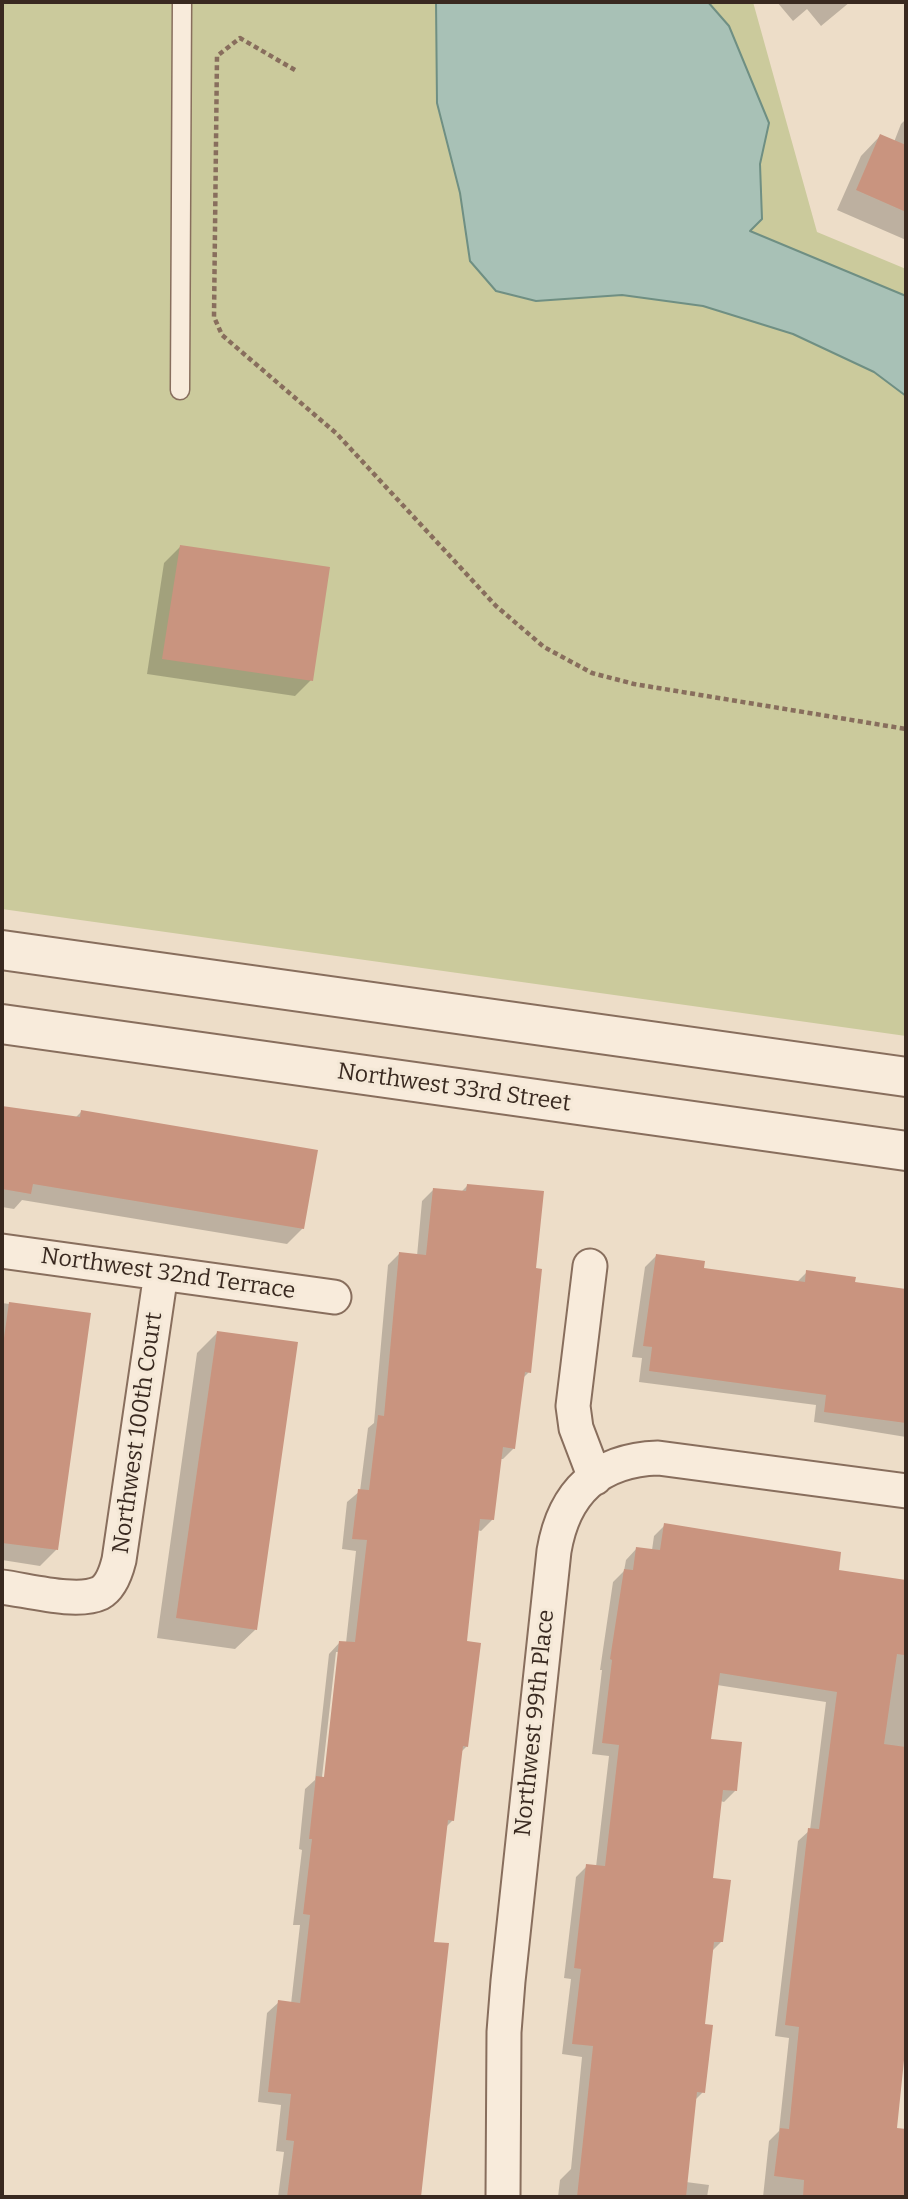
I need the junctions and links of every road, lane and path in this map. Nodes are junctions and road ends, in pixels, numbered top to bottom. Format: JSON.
{"nodes":[{"id":1,"x":182,"y":2,"type":"edge"},
{"id":2,"x":295,"y":70,"type":"dead end"},
{"id":3,"x":180,"y":390,"type":"dead end"},
{"id":4,"x":906,"y":729,"type":"edge"},
{"id":5,"x":2,"y":950,"type":"edge"},
{"id":6,"x":2,"y":1024,"type":"edge"},
{"id":7,"x":906,"y":1077,"type":"edge"},
{"id":8,"x":906,"y":1151,"type":"edge"},
{"id":9,"x":2,"y":1251,"type":"edge"},
{"id":10,"x":590,"y":1266,"type":"dead end"},
{"id":11,"x":161,"y":1273,"type":"junction"},
{"id":12,"x":334,"y":1297,"type":"dead end"},
{"id":13,"x":594,"y":1478,"type":"junction"},
{"id":14,"x":906,"y":1491,"type":"edge"},
{"id":15,"x":2,"y":1587,"type":"edge"},
{"id":16,"x":503,"y":2197,"type":"edge"}],
"edges":[{"from":1,"to":3,"type":"lane"},
{"from":2,"to":4,"type":"path"},
{"from":5,"to":7,"type":"street"},
{"from":6,"to":8,"type":"street","name":"Northwest 33rd Street"},
{"from":9,"to":11,"type":"street","name":"Northwest 32nd Terrace"},
{"from":10,"to":13,"type":"street"},
{"from":11,"to":12,"type":"street","name":"Northwest 32nd Terrace"},
{"from":11,"to":15,"type":"street","name":"Northwest 100th Court"},
{"from":13,"to":14,"type":"street","name":"Northwest 99th Place"},
{"from":13,"to":16,"type":"street","name":"Northwest 99th Place"}]}
